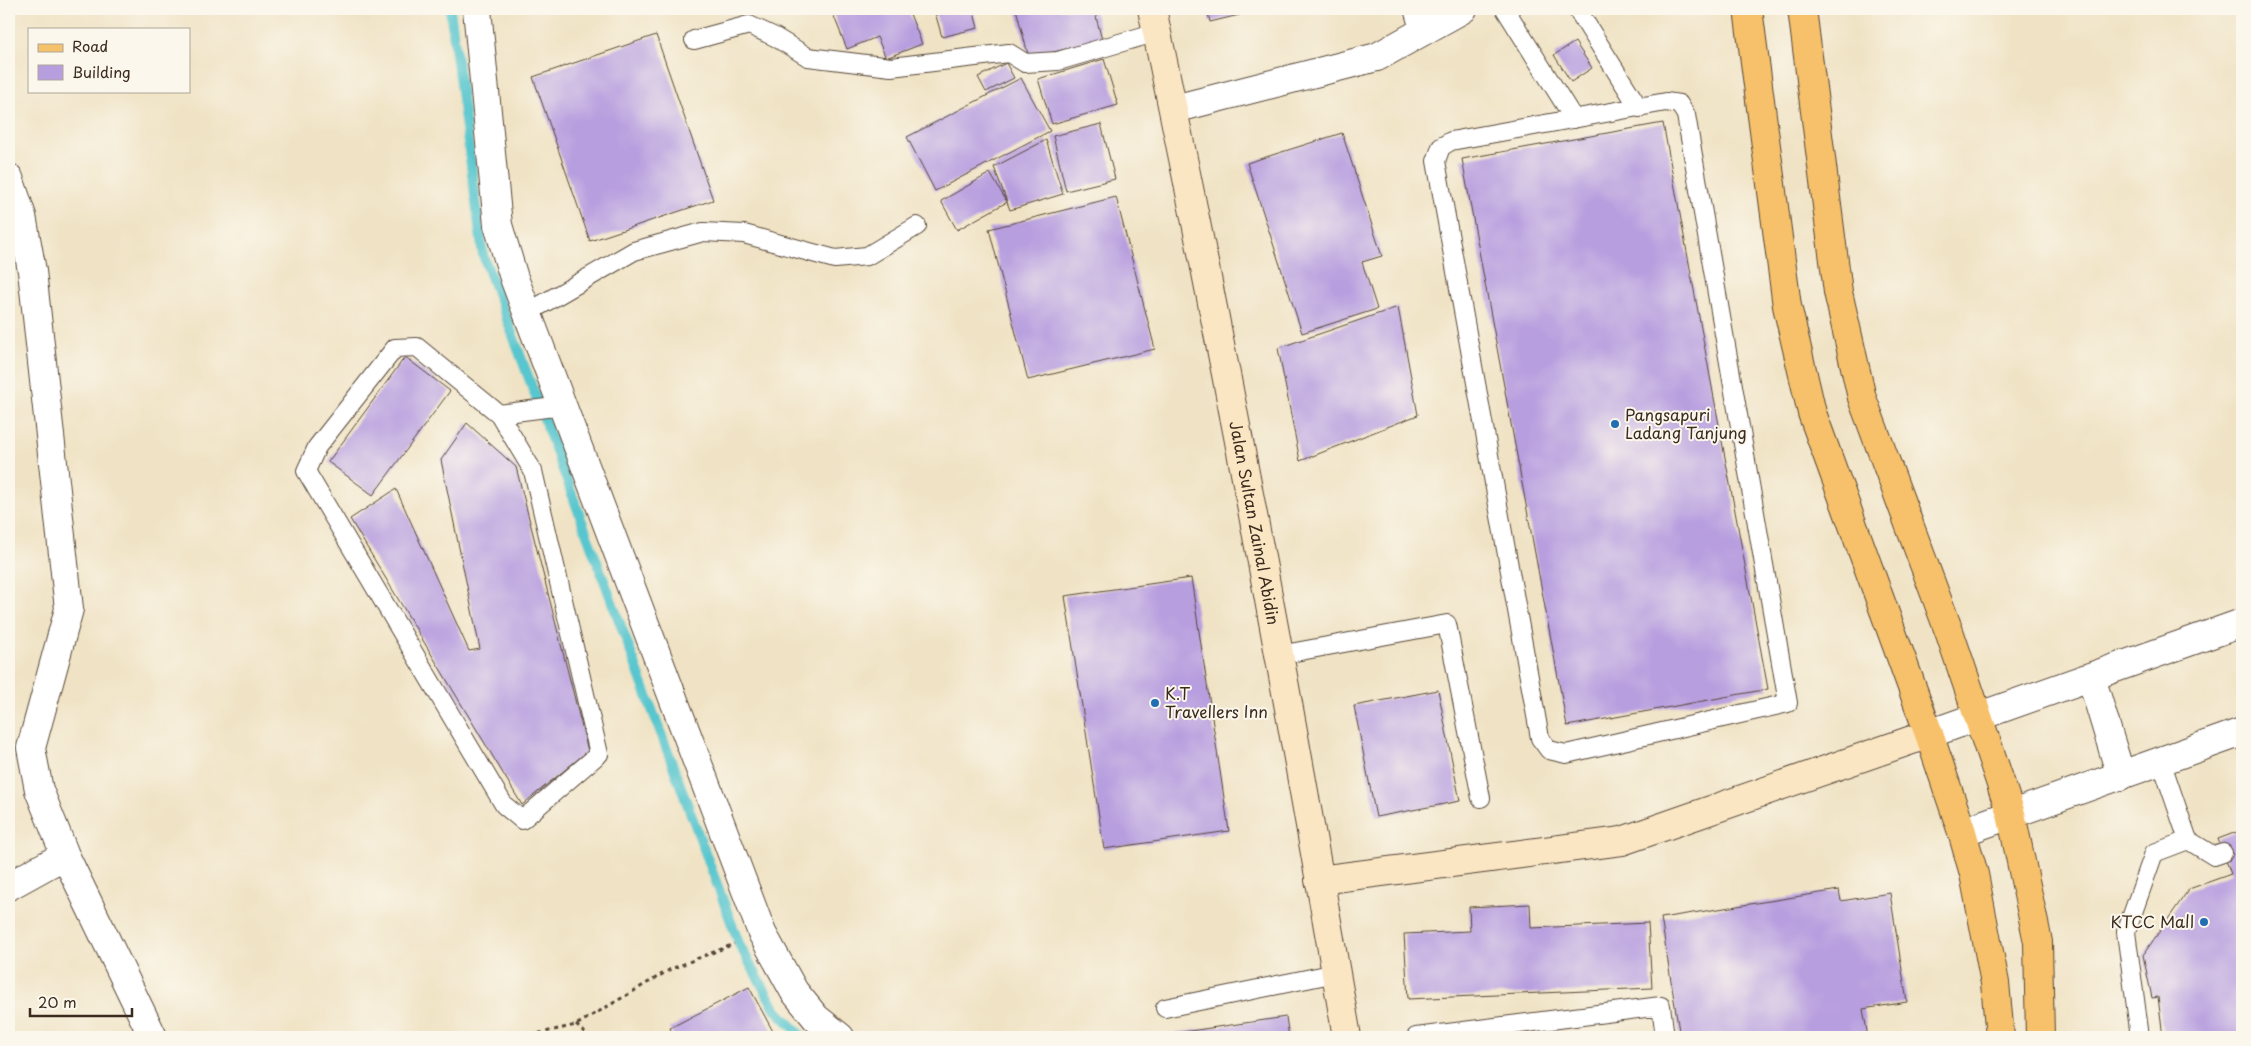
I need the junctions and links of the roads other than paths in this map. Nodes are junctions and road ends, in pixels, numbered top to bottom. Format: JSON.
{"nodes":[{"id":1,"x":477,"y":9,"type":"edge"},
{"id":2,"x":1463,"y":9,"type":"edge"},
{"id":3,"x":1505,"y":9,"type":"edge"},
{"id":4,"x":1577,"y":9,"type":"edge"},
{"id":5,"x":1748,"y":9,"type":"edge"},
{"id":6,"x":1802,"y":9,"type":"edge"},
{"id":7,"x":1155,"y":21,"type":"edge"},
{"id":8,"x":1416,"y":21,"type":"edge"},
{"id":9,"x":694,"y":40,"type":"dead end"},
{"id":10,"x":1638,"y":108,"type":"junction"},
{"id":11,"x":1174,"y":109,"type":"junction"},
{"id":12,"x":1574,"y":119,"type":"junction"},
{"id":13,"x":9,"y":178,"type":"edge"},
{"id":14,"x":917,"y":226,"type":"dead end"},
{"id":15,"x":527,"y":313,"type":"junction"},
{"id":16,"x":547,"y":408,"type":"junction"},
{"id":17,"x":499,"y":414,"type":"junction"},
{"id":18,"x":2241,"y":622,"type":"edge"},
{"id":19,"x":1279,"y":655,"type":"junction"},
{"id":20,"x":2090,"y":677,"type":"junction"},
{"id":21,"x":1978,"y":717,"type":"junction"},
{"id":22,"x":2242,"y":732,"type":"edge"},
{"id":23,"x":1930,"y":734,"type":"junction"},
{"id":24,"x":2161,"y":761,"type":"junction"},
{"id":25,"x":2121,"y":776,"type":"junction"},
{"id":26,"x":1480,"y":798,"type":"dead end"},
{"id":27,"x":2012,"y":814,"type":"junction"},
{"id":28,"x":1962,"y":832,"type":"junction"},
{"id":29,"x":2188,"y":840,"type":"junction"},
{"id":30,"x":2223,"y":853,"type":"dead end"},
{"id":31,"x":66,"y":855,"type":"junction"},
{"id":32,"x":1319,"y":880,"type":"junction"},
{"id":33,"x":9,"y":886,"type":"edge"},
{"id":34,"x":1336,"y":973,"type":"junction"},
{"id":35,"x":1165,"y":1008,"type":"dead end"},
{"id":36,"x":1435,"y":1036,"type":"edge"},
{"id":37,"x":153,"y":1037,"type":"edge"},
{"id":38,"x":840,"y":1037,"type":"edge"},
{"id":39,"x":1347,"y":1037,"type":"edge"},
{"id":40,"x":1416,"y":1037,"type":"edge"},
{"id":41,"x":1665,"y":1037,"type":"edge"},
{"id":42,"x":2000,"y":1037,"type":"edge"},
{"id":43,"x":2040,"y":1037,"type":"edge"},
{"id":44,"x":2140,"y":1037,"type":"edge"}],
"edges":[{"from":1,"to":15,"type":"street"},
{"from":2,"to":8,"type":"street"},
{"from":3,"to":12,"type":"lane"},
{"from":4,"to":10,"type":"lane"},
{"from":5,"to":23,"type":"main road"},
{"from":6,"to":21,"type":"main road"},
{"from":7,"to":9,"type":"lane"},
{"from":7,"to":11,"type":"street","name":"Jalan Sultan Zainal Abidin"},
{"from":8,"to":11,"type":"street"},
{"from":10,"to":12,"type":"lane"},
{"from":10,"to":12,"type":"lane"},
{"from":11,"to":19,"type":"street","name":"Jalan Sultan Zainal Abidin"},
{"from":13,"to":31,"type":"street"},
{"from":14,"to":15,"type":"lane"},
{"from":15,"to":16,"type":"street"},
{"from":16,"to":17,"type":"lane"},
{"from":16,"to":38,"type":"street"},
{"from":17,"to":17,"type":"lane"},
{"from":18,"to":20,"type":"street"},
{"from":19,"to":26,"type":"lane"},
{"from":19,"to":32,"type":"street","name":"Jalan Sultan Zainal Abidin"},
{"from":20,"to":21,"type":"street"},
{"from":20,"to":25,"type":"street"},
{"from":21,"to":23,"type":"street"},
{"from":21,"to":27,"type":"main road"},
{"from":22,"to":24,"type":"street"},
{"from":23,"to":28,"type":"main road"},
{"from":23,"to":32,"type":"street"},
{"from":24,"to":25,"type":"street"},
{"from":24,"to":29,"type":"lane"},
{"from":25,"to":27,"type":"street"},
{"from":27,"to":28,"type":"street"},
{"from":27,"to":43,"type":"main road"},
{"from":28,"to":42,"type":"main road"},
{"from":29,"to":30,"type":"lane"},
{"from":29,"to":44,"type":"lane"},
{"from":31,"to":33,"type":"street"},
{"from":31,"to":37,"type":"street"},
{"from":32,"to":34,"type":"street","name":"Jalan Sultan Zainal Abidin"},
{"from":34,"to":35,"type":"lane"},
{"from":34,"to":39,"type":"street","name":"Jalan Sultan Zainal Abidin"},
{"from":36,"to":40,"type":"lane"},
{"from":36,"to":41,"type":"lane"}]}
